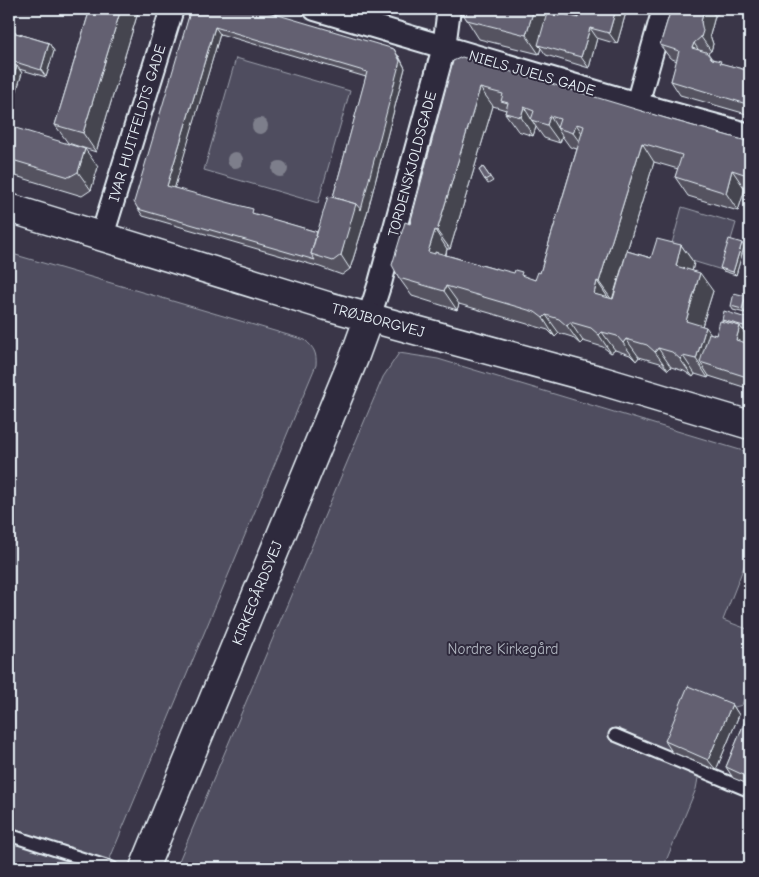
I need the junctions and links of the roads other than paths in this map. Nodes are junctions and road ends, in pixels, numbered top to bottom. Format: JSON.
{"nodes":[{"id":1,"x":172,"y":9,"type":"edge"},
{"id":2,"x":315,"y":9,"type":"edge"},
{"id":3,"x":449,"y":9,"type":"edge"},
{"id":4,"x":664,"y":9,"type":"edge"},
{"id":5,"x":444,"y":47,"type":"junction"},
{"id":6,"x":637,"y":104,"type":"junction"},
{"id":7,"x":750,"y":135,"type":"edge"},
{"id":8,"x":9,"y":208,"type":"edge"},
{"id":9,"x":102,"y":236,"type":"junction"},
{"id":10,"x":368,"y":317,"type":"junction"},
{"id":11,"x":750,"y":425,"type":"edge"},
{"id":12,"x":615,"y":735,"type":"dead end"},
{"id":13,"x":750,"y":791,"type":"edge"},
{"id":14,"x":9,"y":835,"type":"edge"},
{"id":15,"x":112,"y":868,"type":"edge"},
{"id":16,"x":144,"y":868,"type":"edge"}],
"edges":[{"from":1,"to":9,"type":"street","name":"IVAR HUITFELDTS GADE"},
{"from":2,"to":5,"type":"street","name":"NIELS JUELS GADE"},
{"from":3,"to":5,"type":"street","name":"TORDENSKJOLDSGADE"},
{"from":4,"to":6,"type":"street"},
{"from":5,"to":6,"type":"street","name":"NIELS JUELS GADE"},
{"from":5,"to":10,"type":"street","name":"TORDENSKJOLDSGADE"},
{"from":6,"to":7,"type":"street","name":"NIELS JUELS GADE"},
{"from":8,"to":9,"type":"street","name":"TRØJBORGVEJ"},
{"from":9,"to":10,"type":"street","name":"TRØJBORGVEJ"},
{"from":10,"to":11,"type":"street","name":"TRØJBORGVEJ"},
{"from":10,"to":16,"type":"street","name":"KIRKEGÅRDSVEJ"},
{"from":12,"to":13,"type":"lane"},
{"from":14,"to":15,"type":"lane"}]}
